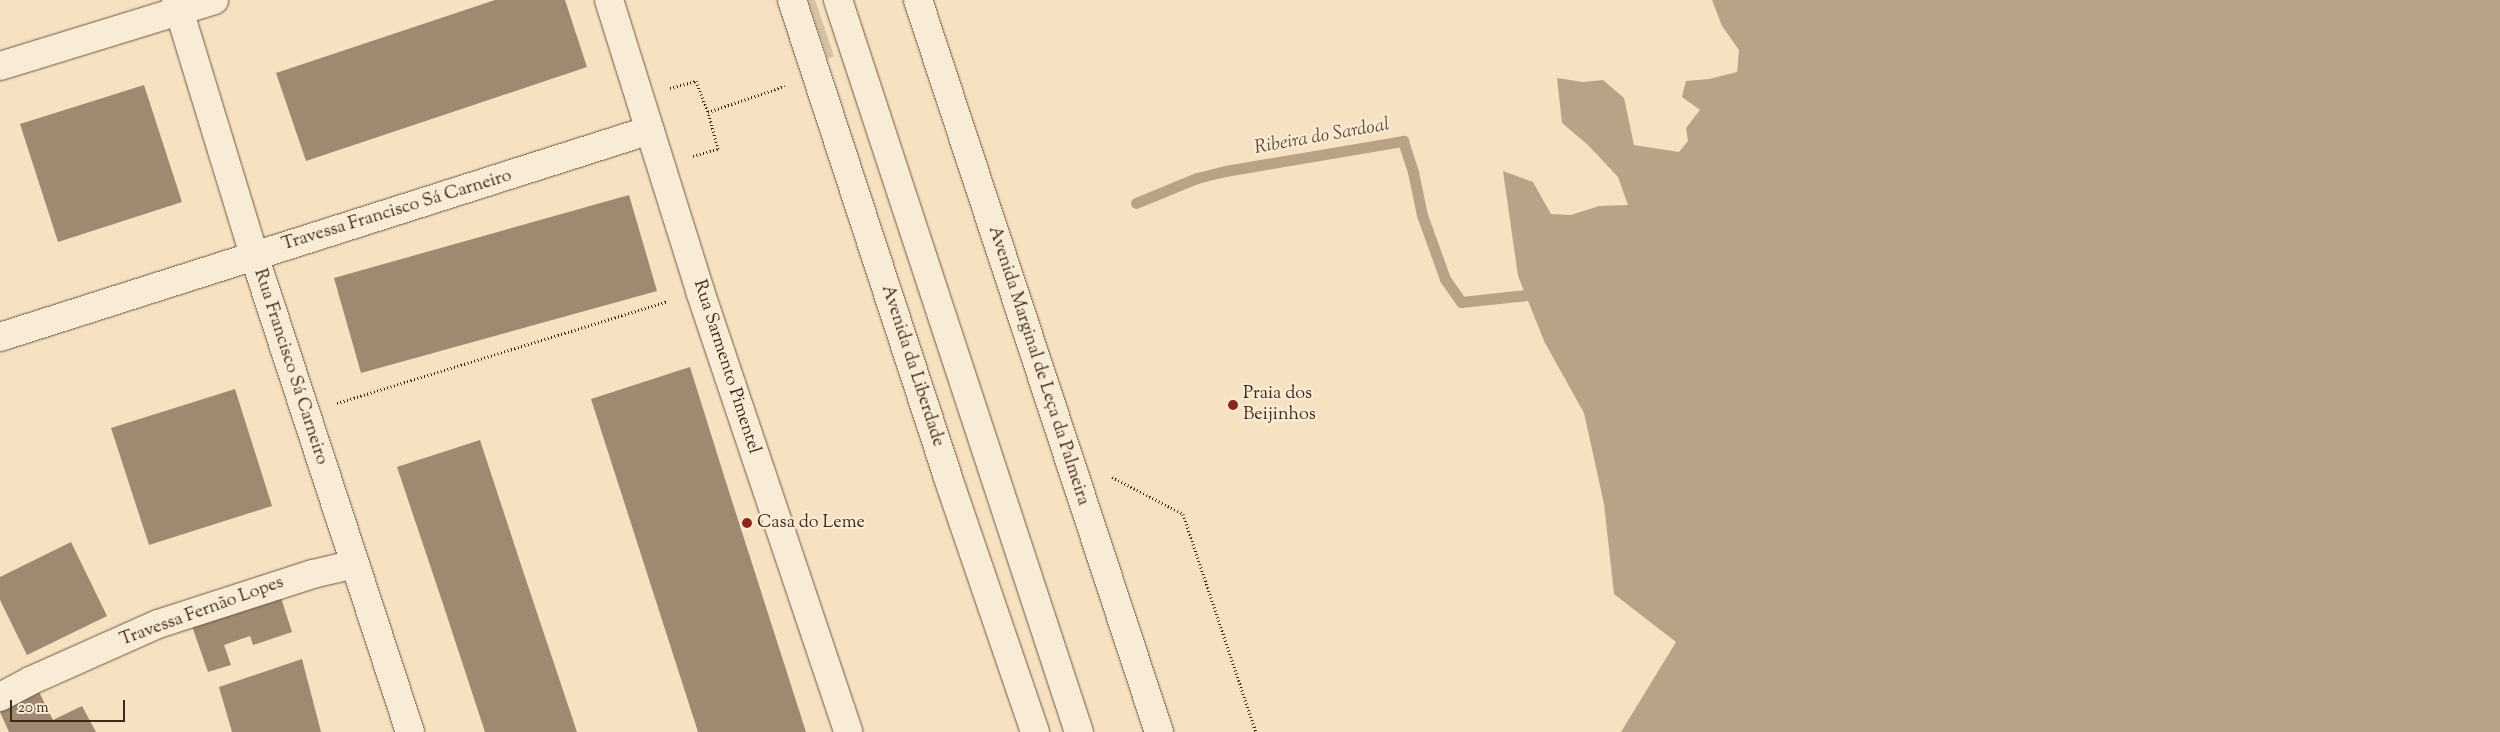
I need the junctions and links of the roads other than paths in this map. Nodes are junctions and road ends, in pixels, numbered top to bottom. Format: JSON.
{"nodes":[{"id":1,"x":214,"y":0,"type":"edge"},
{"id":2,"x":609,"y":0,"type":"edge"},
{"id":3,"x":792,"y":0,"type":"edge"},
{"id":4,"x":838,"y":0,"type":"edge"},
{"id":5,"x":918,"y":0,"type":"edge"},
{"id":6,"x":178,"y":6,"type":"edge"},
{"id":7,"x":0,"y":66,"type":"edge"},
{"id":8,"x":650,"y":130,"type":"junction"},
{"id":9,"x":254,"y":255,"type":"junction"},
{"id":10,"x":0,"y":337,"type":"edge"},
{"id":11,"x":355,"y":564,"type":"junction"},
{"id":12,"x":0,"y":697,"type":"edge"},
{"id":13,"x":410,"y":732,"type":"edge"},
{"id":14,"x":848,"y":732,"type":"edge"},
{"id":15,"x":1035,"y":732,"type":"edge"},
{"id":16,"x":1079,"y":732,"type":"edge"},
{"id":17,"x":1159,"y":732,"type":"edge"}],
"edges":[{"from":1,"to":6,"type":"street"},
{"from":2,"to":8,"type":"street","name":"Rua Sarmento Pimentel"},
{"from":3,"to":15,"type":"street","name":"Avenida da Liberdade"},
{"from":4,"to":16,"type":"street"},
{"from":5,"to":17,"type":"street","name":"Avenida Marginal de Leça da Palmeira"},
{"from":6,"to":7,"type":"street"},
{"from":6,"to":9,"type":"street","name":"Rua Francisco Sá Carneiro"},
{"from":8,"to":9,"type":"street","name":"Travessa Francisco Sá Carneiro"},
{"from":8,"to":14,"type":"street","name":"Rua Sarmento Pimentel"},
{"from":9,"to":10,"type":"street","name":"Travessa Francisco Sá Carneiro"},
{"from":9,"to":11,"type":"street","name":"Rua Francisco Sá Carneiro"},
{"from":11,"to":12,"type":"street","name":"Travessa Fernão Lopes"},
{"from":11,"to":13,"type":"street","name":"Rua Francisco Sá Carneiro"}]}
